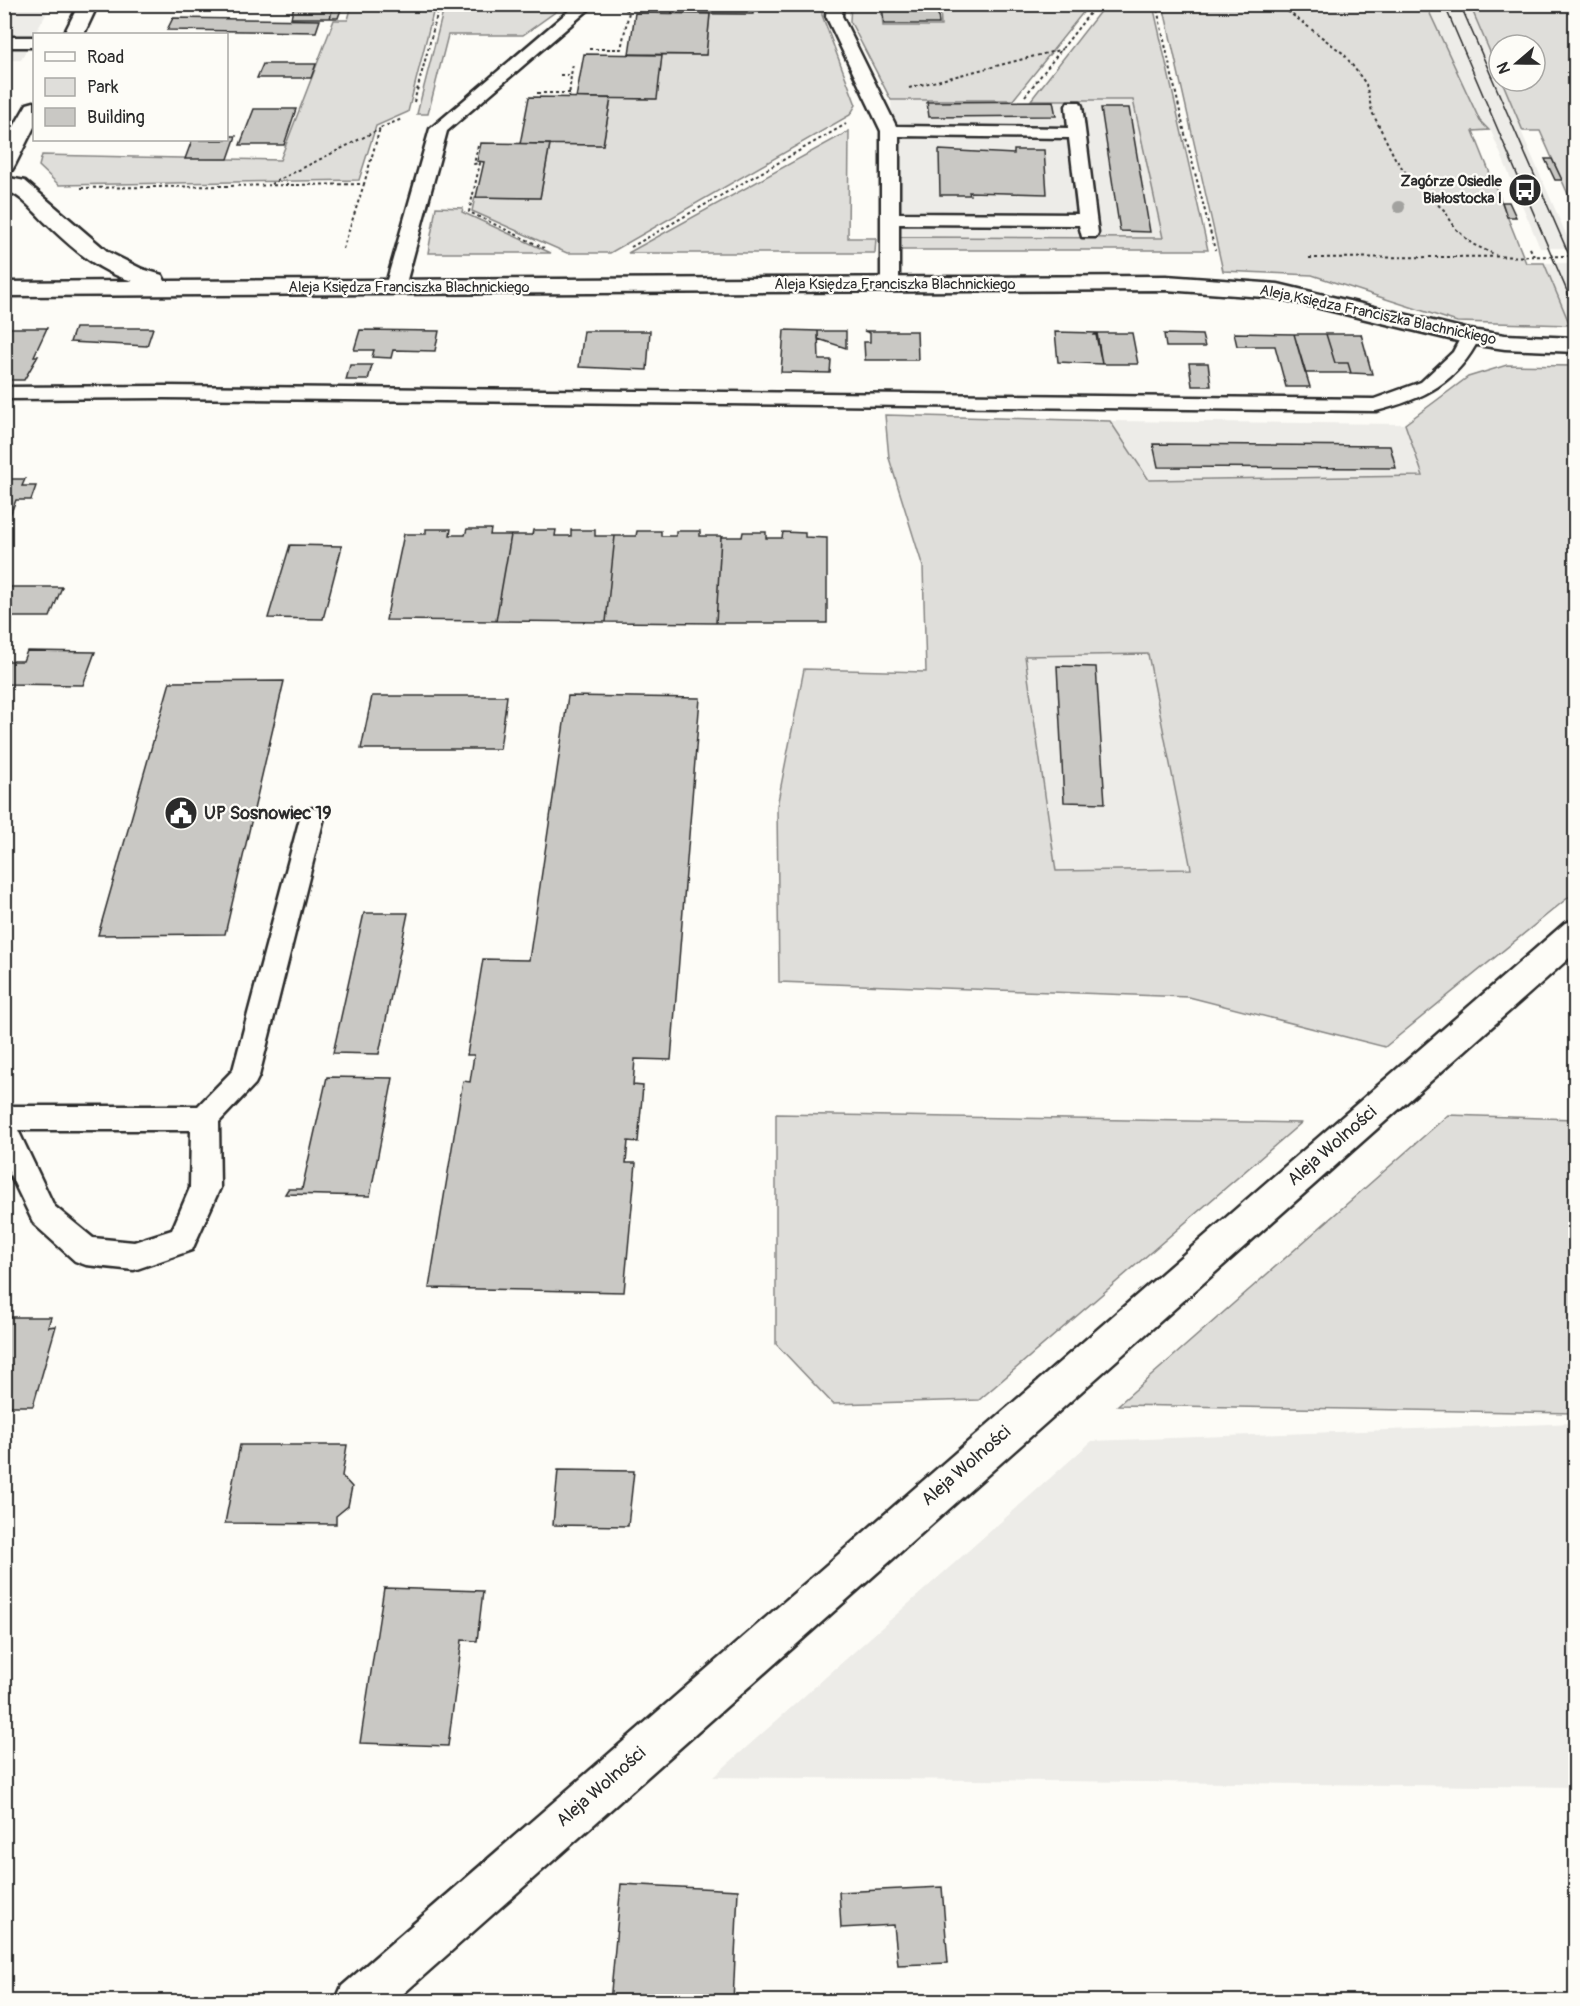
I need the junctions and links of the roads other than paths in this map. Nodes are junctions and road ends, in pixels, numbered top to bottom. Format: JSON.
{"nodes":[{"id":1,"x":89,"y":4,"type":"edge"},
{"id":2,"x":587,"y":4,"type":"edge"},
{"id":3,"x":835,"y":4,"type":"edge"},
{"id":4,"x":74,"y":33,"type":"edge"},
{"id":5,"x":4,"y":42,"type":"edge"},
{"id":6,"x":33,"y":42,"type":"edge"},
{"id":7,"x":1074,"y":106,"type":"dead end"},
{"id":8,"x":33,"y":110,"type":"edge"},
{"id":9,"x":890,"y":131,"type":"junction"},
{"id":10,"x":1077,"y":133,"type":"junction"},
{"id":11,"x":4,"y":165,"type":"edge"},
{"id":12,"x":4,"y":183,"type":"edge"},
{"id":13,"x":891,"y":218,"type":"junction"},
{"id":14,"x":890,"y":285,"type":"junction"},
{"id":15,"x":395,"y":287,"type":"junction"},
{"id":16,"x":209,"y":288,"type":"junction"},
{"id":17,"x":4,"y":289,"type":"edge"},
{"id":18,"x":1470,"y":337,"type":"junction"},
{"id":19,"x":1575,"y":345,"type":"edge"},
{"id":20,"x":4,"y":393,"type":"edge"},
{"id":21,"x":312,"y":818,"type":"dead end"},
{"id":22,"x":1575,"y":932,"type":"edge"},
{"id":23,"x":4,"y":1118,"type":"edge"},
{"id":24,"x":205,"y":1118,"type":"junction"},
{"id":25,"x":4,"y":1130,"type":"edge"},
{"id":26,"x":358,"y":2001,"type":"edge"}],
"edges":[{"from":1,"to":4,"type":"street"},
{"from":2,"to":15,"type":"lane"},
{"from":3,"to":9,"type":"lane"},
{"from":5,"to":6,"type":"lane"},
{"from":7,"to":10,"type":"lane"},
{"from":8,"to":11,"type":"street"},
{"from":9,"to":10,"type":"lane"},
{"from":9,"to":13,"type":"lane"},
{"from":10,"to":13,"type":"lane"},
{"from":12,"to":16,"type":"street","name":"Aleja Księdza Franciszka Blachnickiego"},
{"from":13,"to":14,"type":"lane"},
{"from":14,"to":15,"type":"street","name":"Aleja Księdza Franciszka Blachnickiego"},
{"from":14,"to":18,"type":"street","name":"Aleja Księdza Franciszka Blachnickiego"},
{"from":15,"to":16,"type":"street","name":"Aleja Księdza Franciszka Blachnickiego"},
{"from":16,"to":17,"type":"street","name":"Aleja Księdza Franciszka Blachnickiego"},
{"from":18,"to":19,"type":"street","name":"Aleja Księdza Franciszka Blachnickiego"},
{"from":18,"to":20,"type":"lane"},
{"from":21,"to":24,"type":"lane"},
{"from":22,"to":26,"type":"street","name":"Aleja Wolności"},
{"from":23,"to":24,"type":"lane"},
{"from":24,"to":25,"type":"lane"}]}
